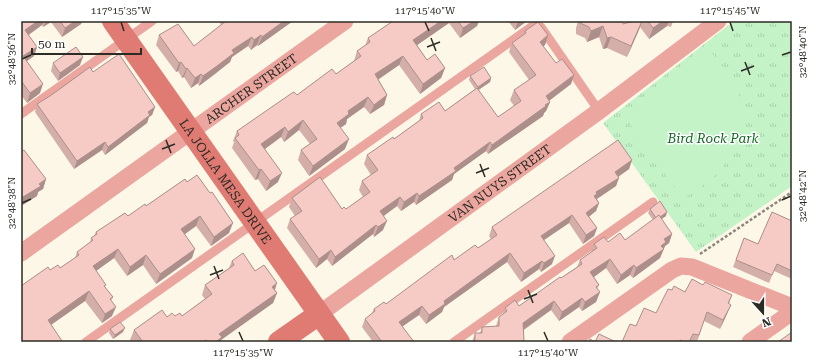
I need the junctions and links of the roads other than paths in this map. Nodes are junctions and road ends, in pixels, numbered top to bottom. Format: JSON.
{"nodes":[{"id":1,"x":113,"y":21,"type":"edge"},
{"id":2,"x":152,"y":21,"type":"edge"},
{"id":3,"x":345,"y":21,"type":"edge"},
{"id":4,"x":718,"y":21,"type":"edge"},
{"id":5,"x":537,"y":22,"type":"edge"},
{"id":6,"x":126,"y":39,"type":"junction"},
{"id":7,"x":600,"y":111,"type":"junction"},
{"id":8,"x":21,"y":114,"type":"edge"},
{"id":9,"x":191,"y":132,"type":"junction"},
{"id":10,"x":653,"y":202,"type":"dead end"},
{"id":11,"x":256,"y":222,"type":"junction"},
{"id":12,"x":21,"y":253,"type":"edge"},
{"id":13,"x":792,"y":308,"type":"edge"},
{"id":14,"x":792,"y":312,"type":"edge"},
{"id":15,"x":319,"y":314,"type":"junction"},
{"id":16,"x":86,"y":342,"type":"edge"},
{"id":17,"x":279,"y":342,"type":"edge"},
{"id":18,"x":339,"y":342,"type":"edge"},
{"id":19,"x":454,"y":342,"type":"edge"},
{"id":20,"x":570,"y":342,"type":"edge"},
{"id":21,"x":750,"y":342,"type":"edge"}],
"edges":[{"from":1,"to":6,"type":"street","name":"LA JOLLA MESA DRIVE"},
{"from":2,"to":6,"type":"lane"},
{"from":3,"to":9,"type":"street","name":"ARCHER STREET"},
{"from":4,"to":7,"type":"street","name":"VAN NUYS STREET"},
{"from":5,"to":7,"type":"lane"},
{"from":5,"to":11,"type":"lane"},
{"from":6,"to":8,"type":"lane"},
{"from":6,"to":9,"type":"street","name":"LA JOLLA MESA DRIVE"},
{"from":7,"to":15,"type":"street","name":"VAN NUYS STREET"},
{"from":9,"to":11,"type":"street","name":"LA JOLLA MESA DRIVE"},
{"from":9,"to":12,"type":"street","name":"ARCHER STREET"},
{"from":10,"to":19,"type":"lane"},
{"from":11,"to":15,"type":"street","name":"LA JOLLA MESA DRIVE"},
{"from":11,"to":16,"type":"lane"},
{"from":13,"to":20,"type":"street"},
{"from":14,"to":21,"type":"street"},
{"from":15,"to":17,"type":"street","name":"VAN NUYS STREET"},
{"from":15,"to":18,"type":"street","name":"LA JOLLA MESA DRIVE"}]}
